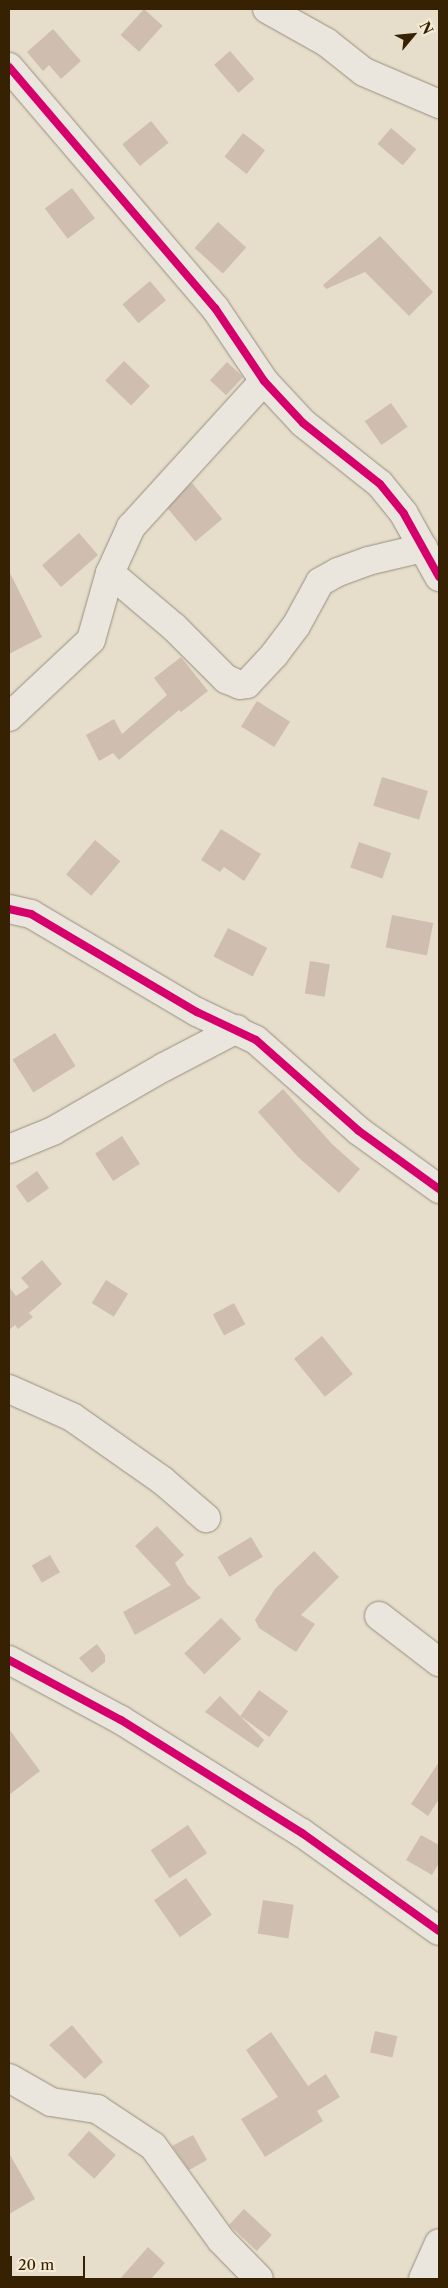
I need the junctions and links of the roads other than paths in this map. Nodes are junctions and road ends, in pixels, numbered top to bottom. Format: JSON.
{"nodes":[{"id":1,"x":267,"y":9,"type":"edge"},
{"id":2,"x":9,"y":67,"type":"edge"},
{"id":3,"x":439,"y":104,"type":"edge"},
{"id":4,"x":264,"y":381,"type":"junction"},
{"id":5,"x":423,"y":548,"type":"junction"},
{"id":6,"x":110,"y":573,"type":"junction"},
{"id":7,"x":439,"y":577,"type":"edge"},
{"id":8,"x":9,"y":717,"type":"edge"},
{"id":9,"x":9,"y":909,"type":"edge"},
{"id":10,"x":237,"y":1030,"type":"junction"},
{"id":11,"x":9,"y":1149,"type":"edge"},
{"id":12,"x":439,"y":1189,"type":"edge"},
{"id":13,"x":9,"y":1389,"type":"edge"},
{"id":14,"x":206,"y":1518,"type":"dead end"},
{"id":15,"x":378,"y":1616,"type":"dead end"},
{"id":16,"x":9,"y":1660,"type":"edge"},
{"id":17,"x":439,"y":1662,"type":"edge"},
{"id":18,"x":439,"y":1931,"type":"edge"},
{"id":19,"x":9,"y":2078,"type":"edge"},
{"id":20,"x":439,"y":2243,"type":"edge"},
{"id":21,"x":259,"y":2279,"type":"edge"},
{"id":22,"x":424,"y":2279,"type":"edge"}],
"edges":[{"from":1,"to":3,"type":"street"},
{"from":2,"to":4,"type":"street"},
{"from":4,"to":5,"type":"street"},
{"from":4,"to":6,"type":"street"},
{"from":5,"to":6,"type":"street"},
{"from":5,"to":7,"type":"street"},
{"from":6,"to":8,"type":"street"},
{"from":9,"to":10,"type":"street"},
{"from":10,"to":11,"type":"street"},
{"from":10,"to":12,"type":"street"},
{"from":13,"to":14,"type":"street"},
{"from":15,"to":17,"type":"street"},
{"from":16,"to":18,"type":"street"},
{"from":19,"to":21,"type":"street"},
{"from":20,"to":22,"type":"street"}]}
